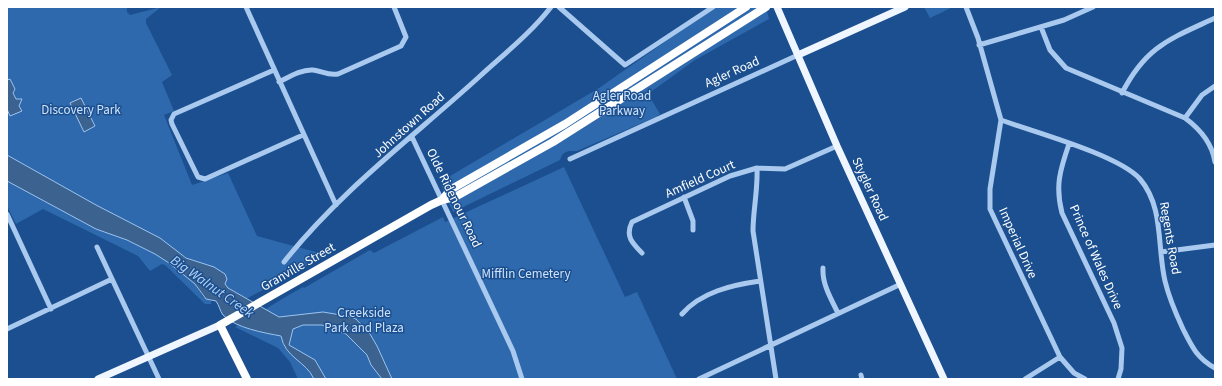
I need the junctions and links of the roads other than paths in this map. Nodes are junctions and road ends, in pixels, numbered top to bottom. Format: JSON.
{"nodes":[{"id":1,"x":246,"y":7,"type":"edge"},
{"id":2,"x":394,"y":7,"type":"edge"},
{"id":3,"x":551,"y":7,"type":"edge"},
{"id":4,"x":559,"y":7,"type":"edge"},
{"id":5,"x":713,"y":7,"type":"edge"},
{"id":6,"x":746,"y":7,"type":"edge"},
{"id":7,"x":766,"y":7,"type":"edge"},
{"id":8,"x":777,"y":7,"type":"edge"},
{"id":9,"x":905,"y":7,"type":"edge"},
{"id":10,"x":966,"y":7,"type":"edge"},
{"id":11,"x":1093,"y":7,"type":"edge"},
{"id":12,"x":1215,"y":18,"type":"edge"},
{"id":13,"x":1041,"y":27,"type":"junction"},
{"id":14,"x":979,"y":45,"type":"junction"},
{"id":15,"x":798,"y":55,"type":"junction"},
{"id":16,"x":274,"y":70,"type":"junction"},
{"id":17,"x":279,"y":82,"type":"junction"},
{"id":18,"x":1215,"y":86,"type":"edge"},
{"id":19,"x":1122,"y":93,"type":"junction"},
{"id":20,"x":1184,"y":118,"type":"junction"},
{"id":21,"x":1001,"y":120,"type":"junction"},
{"id":22,"x":303,"y":135,"type":"junction"},
{"id":23,"x":412,"y":137,"type":"junction"},
{"id":24,"x":1069,"y":144,"type":"junction"},
{"id":25,"x":836,"y":146,"type":"junction"},
{"id":26,"x":570,"y":159,"type":"dead end"},
{"id":27,"x":1215,"y":162,"type":"edge"},
{"id":28,"x":757,"y":168,"type":"junction"},
{"id":29,"x":684,"y":197,"type":"junction"},
{"id":30,"x":442,"y":200,"type":"junction"},
{"id":31,"x":336,"y":205,"type":"junction"},
{"id":32,"x":7,"y":214,"type":"edge"},
{"id":33,"x":693,"y":230,"type":"dead end"},
{"id":34,"x":1215,"y":245,"type":"edge"},
{"id":35,"x":97,"y":247,"type":"dead end"},
{"id":36,"x":1161,"y":252,"type":"junction"},
{"id":37,"x":642,"y":253,"type":"dead end"},
{"id":38,"x":284,"y":262,"type":"dead end"},
{"id":39,"x":823,"y":268,"type":"dead end"},
{"id":40,"x":112,"y":279,"type":"junction"},
{"id":41,"x":760,"y":281,"type":"junction"},
{"id":42,"x":901,"y":284,"type":"junction"},
{"id":43,"x":51,"y":308,"type":"junction"},
{"id":44,"x":838,"y":313,"type":"junction"},
{"id":45,"x":682,"y":314,"type":"dead end"},
{"id":46,"x":222,"y":324,"type":"junction"},
{"id":47,"x":7,"y":329,"type":"edge"},
{"id":48,"x":770,"y":346,"type":"junction"},
{"id":49,"x":147,"y":356,"type":"junction"},
{"id":50,"x":1060,"y":357,"type":"junction"},
{"id":51,"x":1215,"y":368,"type":"edge"},
{"id":52,"x":98,"y":379,"type":"edge"},
{"id":53,"x":159,"y":379,"type":"edge"},
{"id":54,"x":247,"y":379,"type":"edge"},
{"id":55,"x":522,"y":379,"type":"edge"},
{"id":56,"x":699,"y":379,"type":"edge"},
{"id":57,"x":776,"y":379,"type":"edge"},
{"id":58,"x":944,"y":379,"type":"edge"},
{"id":59,"x":1025,"y":379,"type":"edge"},
{"id":60,"x":1085,"y":379,"type":"edge"},
{"id":61,"x":1118,"y":379,"type":"edge"}],
"edges":[{"from":1,"to":16,"type":"street"},
{"from":2,"to":17,"type":"street"},
{"from":3,"to":23,"type":"street","name":"Johnstown Road"},
{"from":4,"to":5,"type":"street"},
{"from":6,"to":30,"type":"highway"},
{"from":7,"to":30,"type":"highway"},
{"from":8,"to":15,"type":"main road","name":"Stygler Road"},
{"from":9,"to":15,"type":"main road","name":"Agler Road"},
{"from":10,"to":14,"type":"street","name":"Imperial Drive"},
{"from":11,"to":13,"type":"street"},
{"from":12,"to":19,"type":"street"},
{"from":13,"to":14,"type":"street"},
{"from":13,"to":19,"type":"street"},
{"from":14,"to":21,"type":"street","name":"Imperial Drive"},
{"from":15,"to":25,"type":"main road","name":"Stygler Road"},
{"from":15,"to":26,"type":"street","name":"Agler Road"},
{"from":16,"to":17,"type":"street"},
{"from":16,"to":22,"type":"street"},
{"from":17,"to":22,"type":"street"},
{"from":18,"to":20,"type":"street"},
{"from":19,"to":20,"type":"street"},
{"from":20,"to":27,"type":"street"},
{"from":21,"to":24,"type":"street","name":"Regents Road"},
{"from":21,"to":50,"type":"street","name":"Imperial Drive"},
{"from":22,"to":31,"type":"street"},
{"from":23,"to":30,"type":"street","name":"Olde Ridenour Road"},
{"from":23,"to":31,"type":"street","name":"Johnstown Road"},
{"from":24,"to":36,"type":"street","name":"Regents Road"},
{"from":24,"to":61,"type":"street","name":"Prince of Wales Drive"},
{"from":25,"to":28,"type":"street","name":"Amfield Court"},
{"from":25,"to":42,"type":"main road","name":"Stygler Road"},
{"from":28,"to":29,"type":"street","name":"Amfield Court"},
{"from":28,"to":41,"type":"street"},
{"from":29,"to":33,"type":"street"},
{"from":29,"to":37,"type":"street","name":"Amfield Court"},
{"from":30,"to":46,"type":"highway","name":"Granville Street"},
{"from":30,"to":55,"type":"street","name":"Olde Ridenour Road"},
{"from":31,"to":38,"type":"street","name":"Johnstown Road"},
{"from":32,"to":43,"type":"street"},
{"from":34,"to":36,"type":"street"},
{"from":35,"to":40,"type":"street"},
{"from":36,"to":51,"type":"street","name":"Regents Road"},
{"from":39,"to":44,"type":"street"},
{"from":40,"to":43,"type":"street"},
{"from":40,"to":49,"type":"street"},
{"from":41,"to":45,"type":"street"},
{"from":41,"to":48,"type":"street"},
{"from":42,"to":44,"type":"street"},
{"from":42,"to":58,"type":"main road","name":"Stygler Road"},
{"from":43,"to":47,"type":"street"},
{"from":44,"to":48,"type":"street"},
{"from":46,"to":49,"type":"main road","name":"Granville Street"},
{"from":46,"to":54,"type":"highway"},
{"from":48,"to":56,"type":"street"},
{"from":48,"to":57,"type":"street"},
{"from":49,"to":52,"type":"main road","name":"Granville Street"},
{"from":49,"to":53,"type":"street"},
{"from":50,"to":59,"type":"street"},
{"from":50,"to":60,"type":"street","name":"Imperial Drive"}]}
